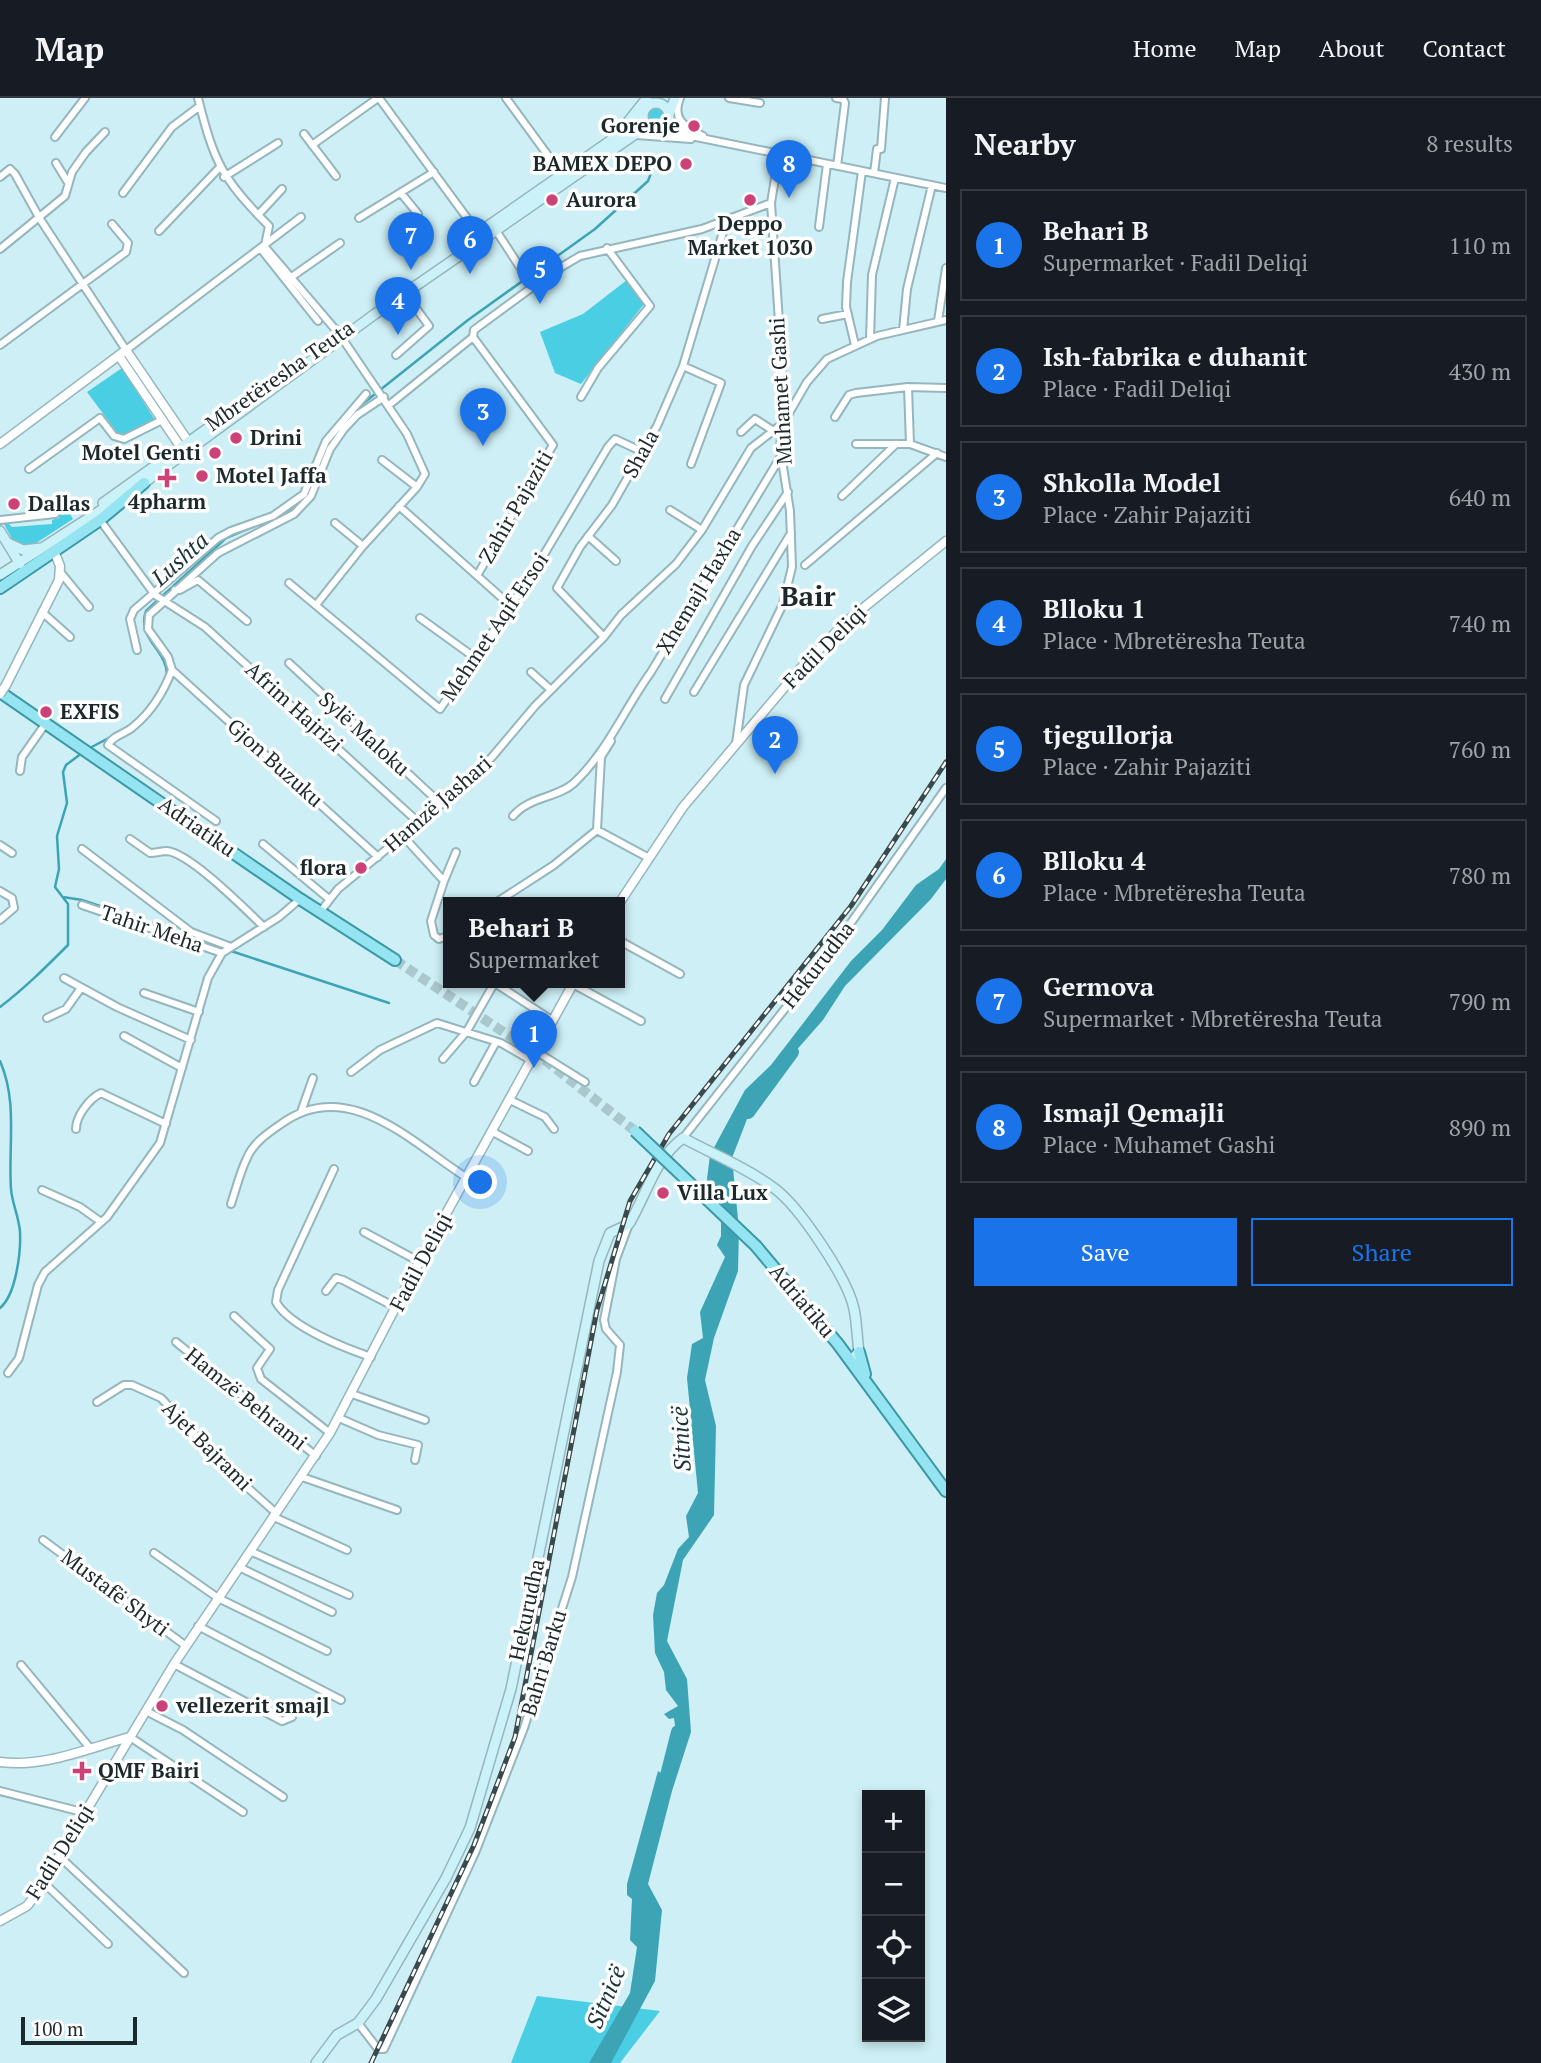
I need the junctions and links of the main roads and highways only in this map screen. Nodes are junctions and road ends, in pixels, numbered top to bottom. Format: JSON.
{"nodes":[{"id":1,"x":665,"y":98,"type":"edge"},
{"id":2,"x":678,"y":98,"type":"edge"},
{"id":3,"x":651,"y":101,"type":"edge"},
{"id":4,"x":669,"y":116,"type":"junction"},
{"id":5,"x":645,"y":122,"type":"junction"},
{"id":6,"x":620,"y":133,"type":"junction"},
{"id":7,"x":564,"y":177,"type":"junction"},
{"id":8,"x":341,"y":336,"type":"junction"},
{"id":9,"x":186,"y":447,"type":"junction"},
{"id":10,"x":144,"y":483,"type":"joint"},
{"id":11,"x":95,"y":517,"type":"junction"},
{"id":12,"x":0,"y":531,"type":"edge"},
{"id":13,"x":8,"y":543,"type":"junction"},
{"id":14,"x":49,"y":550,"type":"junction"},
{"id":15,"x":19,"y":564,"type":"junction"},
{"id":16,"x":0,"y":576,"type":"edge"},
{"id":17,"x":0,"y":588,"type":"edge"},
{"id":18,"x":2,"y":690,"type":"edge"},
{"id":19,"x":396,"y":960,"type":"tunnel mouth"},
{"id":20,"x":635,"y":1131,"type":"tunnel mouth"},
{"id":21,"x":855,"y":1332,"type":"junction"},
{"id":22,"x":838,"y":1344,"type":"junction"},
{"id":23,"x":854,"y":1354,"type":"junction"},
{"id":24,"x":946,"y":1491,"type":"edge"},
{"id":25,"x":316,"y":2063,"type":"edge"}],
"edges":[{"from":1,"to":3,"type":"main road"},
{"from":2,"to":4,"type":"main road"},
{"from":3,"to":4,"type":"main road"},
{"from":3,"to":5,"type":"main road"},
{"from":3,"to":6,"type":"main road"},
{"from":4,"to":5,"type":"main road"},
{"from":5,"to":6,"type":"main road","name":"Mbretëresha Teuta"},
{"from":5,"to":7,"type":"main road","name":"Mbretëresha Teuta"},
{"from":6,"to":7,"type":"main road","name":"Mbretëresha Teuta"},
{"from":7,"to":8,"type":"main road","name":"Mbretëresha Teuta"},
{"from":7,"to":8,"type":"main road","name":"Mbretëresha Teuta"},
{"from":8,"to":9,"type":"main road","name":"Mbretëresha Teuta"},
{"from":9,"to":10,"type":"main road","name":"Mbretëresha Teuta"},
{"from":9,"to":11,"type":"main road","name":"Mbretëresha Teuta"},
{"from":10,"to":11,"type":"main road"},
{"from":11,"to":14,"type":"main road"},
{"from":12,"to":13,"type":"main road"},
{"from":13,"to":14,"type":"main road"},
{"from":13,"to":15,"type":"main road"},
{"from":14,"to":15,"type":"main road"},
{"from":14,"to":17,"type":"main road"},
{"from":15,"to":16,"type":"main road"},
{"from":18,"to":19,"type":"main road","name":"Adriatiku"},
{"from":20,"to":22,"type":"main road","name":"Adriatiku","bridge":true},
{"from":21,"to":22,"type":"main road"},
{"from":21,"to":23,"type":"main road"},
{"from":21,"to":25,"type":"main road","name":"Hekurudha"},
{"from":22,"to":23,"type":"main road","name":"Adriatiku"},
{"from":23,"to":24,"type":"main road","name":"Adriatiku"}]}
